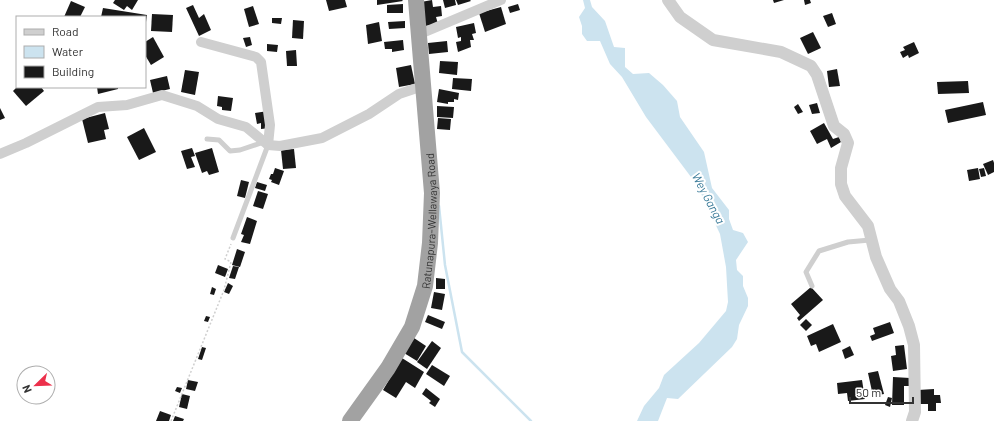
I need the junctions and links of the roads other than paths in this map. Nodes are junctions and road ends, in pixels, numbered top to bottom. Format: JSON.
{"nodes":[{"id":1,"x":416,"y":0,"type":"edge"},
{"id":2,"x":501,"y":0,"type":"edge"},
{"id":3,"x":668,"y":0,"type":"edge"},
{"id":4,"x":420,"y":34,"type":"junction"},
{"id":5,"x":201,"y":42,"type":"dead end"},
{"id":6,"x":423,"y":86,"type":"junction"},
{"id":7,"x":207,"y":139,"type":"dead end"},
{"id":8,"x":266,"y":143,"type":"junction"},
{"id":9,"x":0,"y":154,"type":"edge"},
{"id":10,"x":233,"y":238,"type":"road end"},
{"id":11,"x":872,"y":240,"type":"junction"},
{"id":12,"x":812,"y":286,"type":"dead end"},
{"id":13,"x":350,"y":421,"type":"edge"},
{"id":14,"x":912,"y":421,"type":"edge"}],
"edges":[{"from":1,"to":4,"type":"highway","name":"Ratunapura-Wellawaya Road"},
{"from":2,"to":4,"type":"street"},
{"from":3,"to":11,"type":"street"},
{"from":4,"to":6,"type":"highway","name":"Ratunapura-Wellawaya Road"},
{"from":5,"to":8,"type":"street"},
{"from":6,"to":8,"type":"street"},
{"from":6,"to":13,"type":"highway","name":"Ratunapura-Wellawaya Road"},
{"from":7,"to":8,"type":"lane"},
{"from":8,"to":9,"type":"street"},
{"from":8,"to":10,"type":"lane"},
{"from":11,"to":12,"type":"lane"},
{"from":11,"to":14,"type":"street"}]}
